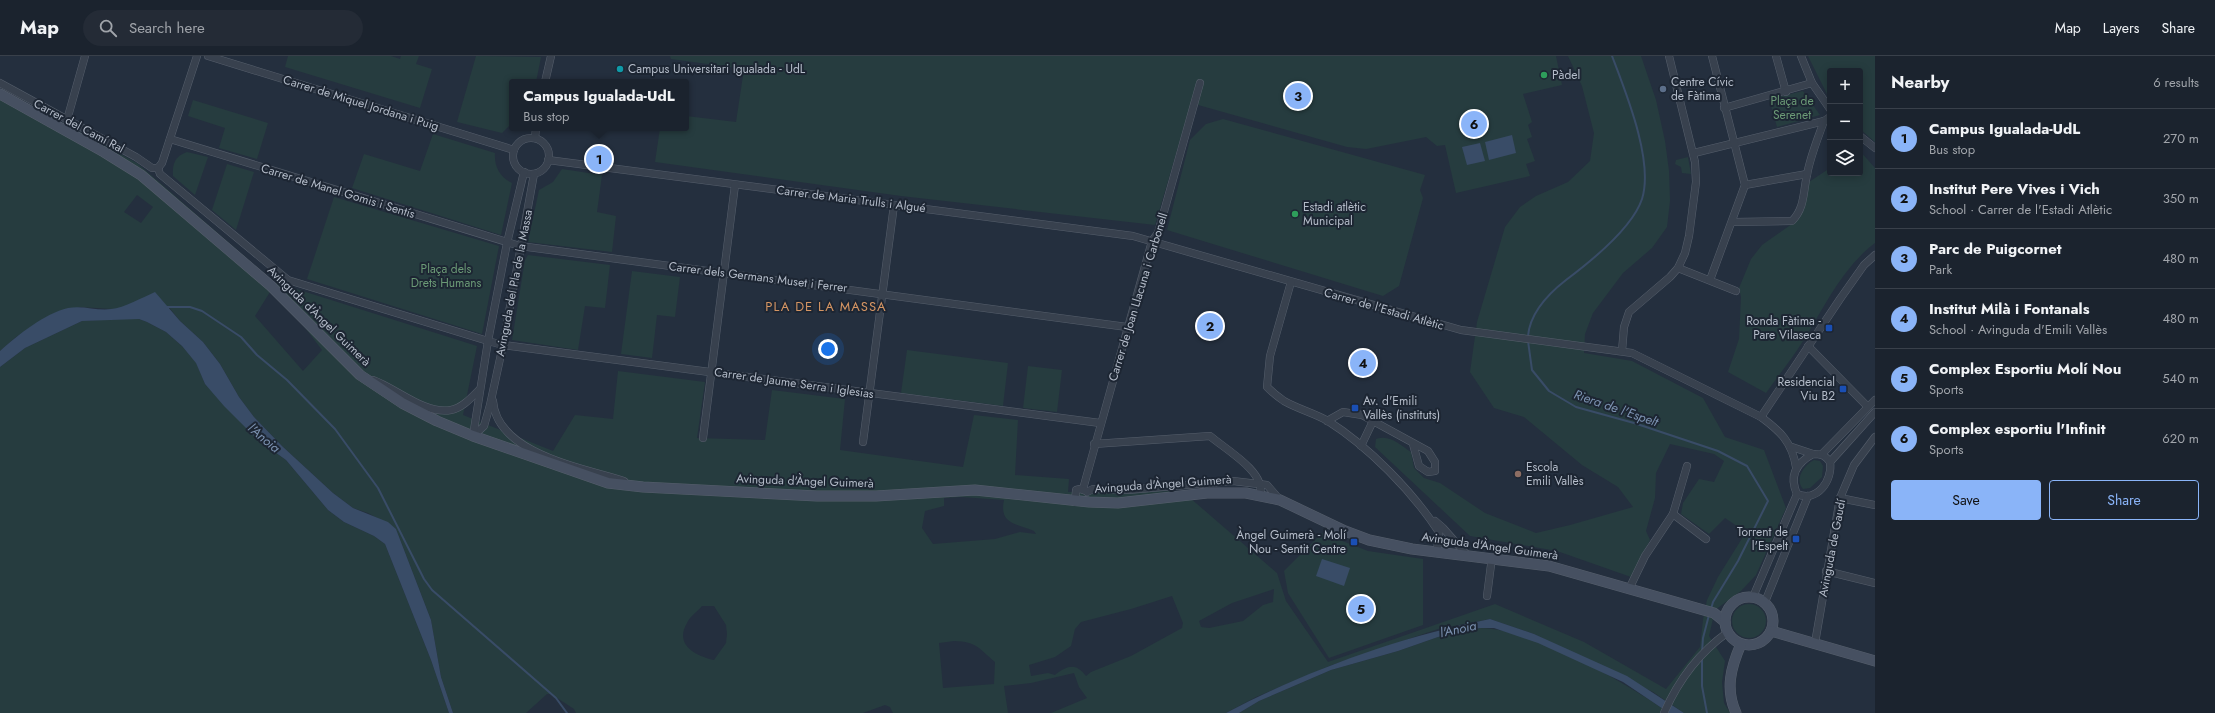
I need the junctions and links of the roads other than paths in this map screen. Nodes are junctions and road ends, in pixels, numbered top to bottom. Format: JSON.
{"nodes":[{"id":1,"x":85,"y":56,"type":"edge"},
{"id":2,"x":197,"y":56,"type":"edge"},
{"id":3,"x":208,"y":56,"type":"edge"},
{"id":4,"x":550,"y":56,"type":"edge"},
{"id":5,"x":1669,"y":56,"type":"edge"},
{"id":6,"x":1712,"y":56,"type":"edge"},
{"id":7,"x":1776,"y":56,"type":"edge"},
{"id":8,"x":1801,"y":56,"type":"edge"},
{"id":9,"x":546,"y":79,"type":"edge"},
{"id":10,"x":0,"y":83,"type":"edge"},
{"id":11,"x":1200,"y":83,"type":"dead end"},
{"id":12,"x":1812,"y":83,"type":"junction"},
{"id":13,"x":1786,"y":92,"type":"junction"},
{"id":14,"x":0,"y":94,"type":"edge"},
{"id":15,"x":1827,"y":105,"type":"edge"},
{"id":16,"x":1724,"y":108,"type":"junction"},
{"id":17,"x":1827,"y":119,"type":"edge"},
{"id":18,"x":67,"y":120,"type":"junction"},
{"id":19,"x":535,"y":131,"type":"edge"},
{"id":20,"x":534,"y":138,"type":"junction"},
{"id":21,"x":1863,"y":138,"type":"edge"},
{"id":22,"x":170,"y":139,"type":"junction"},
{"id":23,"x":1734,"y":143,"type":"junction"},
{"id":24,"x":1875,"y":148,"type":"edge"},
{"id":25,"x":514,"y":150,"type":"junction"},
{"id":26,"x":1694,"y":153,"type":"junction"},
{"id":27,"x":548,"y":160,"type":"junction"},
{"id":28,"x":158,"y":168,"type":"junction"},
{"id":29,"x":524,"y":172,"type":"junction"},
{"id":30,"x":534,"y":174,"type":"junction"},
{"id":31,"x":1807,"y":174,"type":"junction"},
{"id":32,"x":735,"y":185,"type":"junction"},
{"id":33,"x":1745,"y":185,"type":"junction"},
{"id":34,"x":894,"y":205,"type":"junction"},
{"id":35,"x":1733,"y":222,"type":"junction"},
{"id":36,"x":1152,"y":241,"type":"junction"},
{"id":37,"x":507,"y":243,"type":"junction"},
{"id":38,"x":520,"y":246,"type":"junction"},
{"id":39,"x":1875,"y":255,"type":"edge"},
{"id":40,"x":1678,"y":268,"type":"junction"},
{"id":41,"x":724,"y":273,"type":"junction"},
{"id":42,"x":1710,"y":280,"type":"junction"},
{"id":43,"x":1290,"y":282,"type":"junction"},
{"id":44,"x":1736,"y":290,"type":"dead end"},
{"id":45,"x":882,"y":294,"type":"junction"},
{"id":46,"x":1128,"y":327,"type":"junction"},
{"id":47,"x":488,"y":341,"type":"junction"},
{"id":48,"x":503,"y":345,"type":"junction"},
{"id":49,"x":1808,"y":346,"type":"junction"},
{"id":50,"x":1622,"y":351,"type":"junction"},
{"id":51,"x":712,"y":372,"type":"junction"},
{"id":52,"x":360,"y":375,"type":"junction"},
{"id":53,"x":479,"y":390,"type":"junction"},
{"id":54,"x":492,"y":392,"type":"junction"},
{"id":55,"x":870,"y":394,"type":"junction"},
{"id":56,"x":1875,"y":400,"type":"edge"},
{"id":57,"x":1867,"y":406,"type":"junction"},
{"id":58,"x":1875,"y":412,"type":"edge"},
{"id":59,"x":1761,"y":416,"type":"junction"},
{"id":60,"x":1327,"y":421,"type":"junction"},
{"id":61,"x":1373,"y":421,"type":"junction"},
{"id":62,"x":1100,"y":423,"type":"junction"},
{"id":63,"x":473,"y":436,"type":"junction"},
{"id":64,"x":1875,"y":437,"type":"edge"},
{"id":65,"x":703,"y":438,"type":"dead end"},
{"id":66,"x":863,"y":442,"type":"dead end"},
{"id":67,"x":1094,"y":444,"type":"junction"},
{"id":68,"x":1413,"y":444,"type":"dead end"},
{"id":69,"x":1361,"y":446,"type":"junction"},
{"id":70,"x":1792,"y":447,"type":"junction"},
{"id":71,"x":1812,"y":454,"type":"junction"},
{"id":72,"x":1822,"y":454,"type":"junction"},
{"id":73,"x":1830,"y":462,"type":"junction"},
{"id":74,"x":1687,"y":466,"type":"dead end"},
{"id":75,"x":1796,"y":467,"type":"junction"},
{"id":76,"x":643,"y":488,"type":"junction"},
{"id":77,"x":1260,"y":489,"type":"junction"},
{"id":78,"x":1797,"y":494,"type":"junction"},
{"id":79,"x":1086,"y":495,"type":"junction"},
{"id":80,"x":1808,"y":496,"type":"junction"},
{"id":81,"x":1840,"y":498,"type":"junction"},
{"id":82,"x":1074,"y":502,"type":"junction"},
{"id":83,"x":1875,"y":505,"type":"edge"},
{"id":84,"x":1673,"y":514,"type":"junction"},
{"id":85,"x":1429,"y":516,"type":"junction"},
{"id":86,"x":1706,"y":539,"type":"dead end"},
{"id":87,"x":1437,"y":551,"type":"junction"},
{"id":88,"x":1466,"y":554,"type":"junction"},
{"id":89,"x":1492,"y":557,"type":"junction"},
{"id":90,"x":1826,"y":571,"type":"junction"},
{"id":91,"x":1875,"y":583,"type":"edge"},
{"id":92,"x":1629,"y":589,"type":"junction"},
{"id":93,"x":1487,"y":596,"type":"dead end"},
{"id":94,"x":1753,"y":597,"type":"junction"},
{"id":95,"x":1765,"y":602,"type":"junction"},
{"id":96,"x":1718,"y":618,"type":"junction"},
{"id":97,"x":1771,"y":631,"type":"junction"},
{"id":98,"x":1815,"y":643,"type":"junction"},
{"id":99,"x":1741,"y":644,"type":"junction"},
{"id":100,"x":1875,"y":661,"type":"edge"},
{"id":101,"x":1664,"y":713,"type":"edge"},
{"id":102,"x":1736,"y":713,"type":"edge"}],
"edges":[{"from":1,"to":18,"type":"street"},
{"from":2,"to":22,"type":"street"},
{"from":3,"to":25,"type":"street","name":"Carrer de Miquel Jordana i Puig"},
{"from":4,"to":9,"type":"street"},
{"from":5,"to":26,"type":"street"},
{"from":6,"to":16,"type":"street"},
{"from":7,"to":13,"type":"street"},
{"from":8,"to":12,"type":"street"},
{"from":10,"to":18,"type":"street","name":"Carrer del Camí Ral"},
{"from":11,"to":36,"type":"street","name":"Carrer de Joan Llacuna i Carbonell"},
{"from":12,"to":13,"type":"street"},
{"from":12,"to":15,"type":"street"},
{"from":13,"to":16,"type":"street"},
{"from":14,"to":52,"type":"street","name":"Avinguda d'Àngel Guimerà"},
{"from":16,"to":23,"type":"street"},
{"from":17,"to":23,"type":"street"},
{"from":17,"to":31,"type":"street"},
{"from":18,"to":28,"type":"street","name":"Carrer del Camí Ral"},
{"from":19,"to":20,"type":"street"},
{"from":20,"to":25,"type":"street"},
{"from":20,"to":27,"type":"street"},
{"from":21,"to":24,"type":"street"},
{"from":22,"to":28,"type":"street"},
{"from":22,"to":37,"type":"street","name":"Carrer de Manel Gomis i Sentís"},
{"from":23,"to":26,"type":"street"},
{"from":23,"to":33,"type":"street"},
{"from":25,"to":29,"type":"street"},
{"from":26,"to":40,"type":"street"},
{"from":27,"to":30,"type":"street"},
{"from":27,"to":32,"type":"street","name":"Carrer de Maria Trulls i Algué"},
{"from":28,"to":47,"type":"street","name":"Carrer de Jaume Serra i Iglesias"},
{"from":29,"to":30,"type":"street"},
{"from":29,"to":37,"type":"street","name":"Avinguda del Pla de la Massa"},
{"from":30,"to":38,"type":"street","name":"Avinguda del Pla de la Massa"},
{"from":31,"to":33,"type":"street"},
{"from":31,"to":35,"type":"street"},
{"from":32,"to":34,"type":"street","name":"Carrer de Maria Trulls i Algué"},
{"from":32,"to":41,"type":"street"},
{"from":33,"to":35,"type":"street"},
{"from":34,"to":36,"type":"street","name":"Carrer de Maria Trulls i Algué"},
{"from":34,"to":45,"type":"street"},
{"from":35,"to":42,"type":"street"},
{"from":36,"to":43,"type":"street","name":"Carrer de l'Estadi Atlètic"},
{"from":36,"to":46,"type":"street","name":"Carrer de Joan Llacuna i Carbonell"},
{"from":37,"to":38,"type":"street","name":"Carrer dels Germans Muset i Ferrer"},
{"from":37,"to":47,"type":"street","name":"Avinguda del Pla de la Massa"},
{"from":38,"to":41,"type":"street","name":"Carrer dels Germans Muset i Ferrer"},
{"from":38,"to":48,"type":"street","name":"Avinguda del Pla de la Massa"},
{"from":39,"to":49,"type":"street"},
{"from":40,"to":42,"type":"street"},
{"from":40,"to":50,"type":"street"},
{"from":41,"to":45,"type":"street","name":"Carrer dels Germans Muset i Ferrer"},
{"from":41,"to":51,"type":"street"},
{"from":42,"to":44,"type":"street"},
{"from":43,"to":50,"type":"street","name":"Carrer de l'Estadi Atlètic"},
{"from":43,"to":60,"type":"street"},
{"from":45,"to":46,"type":"street","name":"Carrer dels Germans Muset i Ferrer"},
{"from":45,"to":55,"type":"street"},
{"from":46,"to":62,"type":"street","name":"Carrer de Joan Llacuna i Carbonell"},
{"from":47,"to":48,"type":"street","name":"Carrer de Jaume Serra i Iglesias"},
{"from":47,"to":53,"type":"street","name":"Avinguda del Pla de la Massa"},
{"from":48,"to":51,"type":"street","name":"Carrer de Jaume Serra i Iglesias"},
{"from":48,"to":54,"type":"street","name":"Avinguda del Pla de la Massa"},
{"from":49,"to":57,"type":"street"},
{"from":49,"to":59,"type":"street"},
{"from":50,"to":59,"type":"street","name":"Carrer de l'Estadi Atlètic"},
{"from":51,"to":55,"type":"street","name":"Carrer de Jaume Serra i Iglesias"},
{"from":51,"to":65,"type":"street"},
{"from":52,"to":53,"type":"street"},
{"from":52,"to":63,"type":"street","name":"Avinguda d'Àngel Guimerà"},
{"from":53,"to":63,"type":"street","name":"Avinguda del Pla de la Massa"},
{"from":54,"to":63,"type":"street","name":"Avinguda del Pla de la Massa"},
{"from":54,"to":76,"type":"street","name":"Avinguda del Pla de la Massa"},
{"from":55,"to":62,"type":"street","name":"Carrer de Jaume Serra i Iglesias"},
{"from":55,"to":66,"type":"street"},
{"from":56,"to":57,"type":"street"},
{"from":57,"to":72,"type":"street"},
{"from":58,"to":73,"type":"street"},
{"from":59,"to":70,"type":"street","name":"Carrer de l'Estadi Atlètic"},
{"from":60,"to":61,"type":"street"},
{"from":60,"to":69,"type":"street"},
{"from":61,"to":68,"type":"street"},
{"from":61,"to":69,"type":"street"},
{"from":62,"to":67,"type":"street","name":"Carrer de Joan Llacuna i Carbonell"},
{"from":63,"to":76,"type":"street","name":"Avinguda d'Àngel Guimerà"},
{"from":64,"to":81,"type":"street","name":"Avinguda de Gaudí"},
{"from":67,"to":77,"type":"street"},
{"from":67,"to":79,"type":"street","name":"Carrer de Joan Llacuna i Carbonell"},
{"from":69,"to":85,"type":"street"},
{"from":70,"to":71,"type":"street"},
{"from":70,"to":75,"type":"street"},
{"from":71,"to":72,"type":"street"},
{"from":71,"to":75,"type":"street"},
{"from":72,"to":73,"type":"street"},
{"from":73,"to":80,"type":"street"},
{"from":74,"to":84,"type":"street"},
{"from":75,"to":78,"type":"street"},
{"from":76,"to":82,"type":"street","name":"Avinguda d'Àngel Guimerà"},
{"from":77,"to":79,"type":"street","name":"Avinguda d'Àngel Guimerà"},
{"from":77,"to":87,"type":"street","name":"Avinguda d'Àngel Guimerà"},
{"from":78,"to":80,"type":"street"},
{"from":78,"to":94,"type":"street"},
{"from":79,"to":82,"type":"street","name":"Avinguda d'Àngel Guimerà"},
{"from":79,"to":82,"type":"street","name":"Carrer de Joan Llacuna i Carbonell"},
{"from":80,"to":95,"type":"street"},
{"from":81,"to":83,"type":"street"},
{"from":81,"to":90,"type":"street","name":"Avinguda de Gaudí"},
{"from":84,"to":86,"type":"street"},
{"from":84,"to":92,"type":"street"},
{"from":85,"to":87,"type":"street"},
{"from":85,"to":88,"type":"street"},
{"from":87,"to":88,"type":"street","name":"Avinguda d'Àngel Guimerà"},
{"from":88,"to":89,"type":"street","name":"Avinguda d'Àngel Guimerà"},
{"from":89,"to":92,"type":"street","name":"Avinguda d'Àngel Guimerà"},
{"from":89,"to":93,"type":"street"},
{"from":90,"to":91,"type":"street"},
{"from":90,"to":98,"type":"street","name":"Avinguda de Gaudí"},
{"from":92,"to":96,"type":"street","name":"Avinguda d'Àngel Guimerà"},
{"from":94,"to":95,"type":"street"},
{"from":94,"to":96,"type":"street"},
{"from":95,"to":97,"type":"street"},
{"from":96,"to":99,"type":"street"},
{"from":96,"to":101,"type":"street"},
{"from":97,"to":98,"type":"street"},
{"from":97,"to":99,"type":"street"},
{"from":98,"to":100,"type":"street"},
{"from":99,"to":102,"type":"street"}]}
